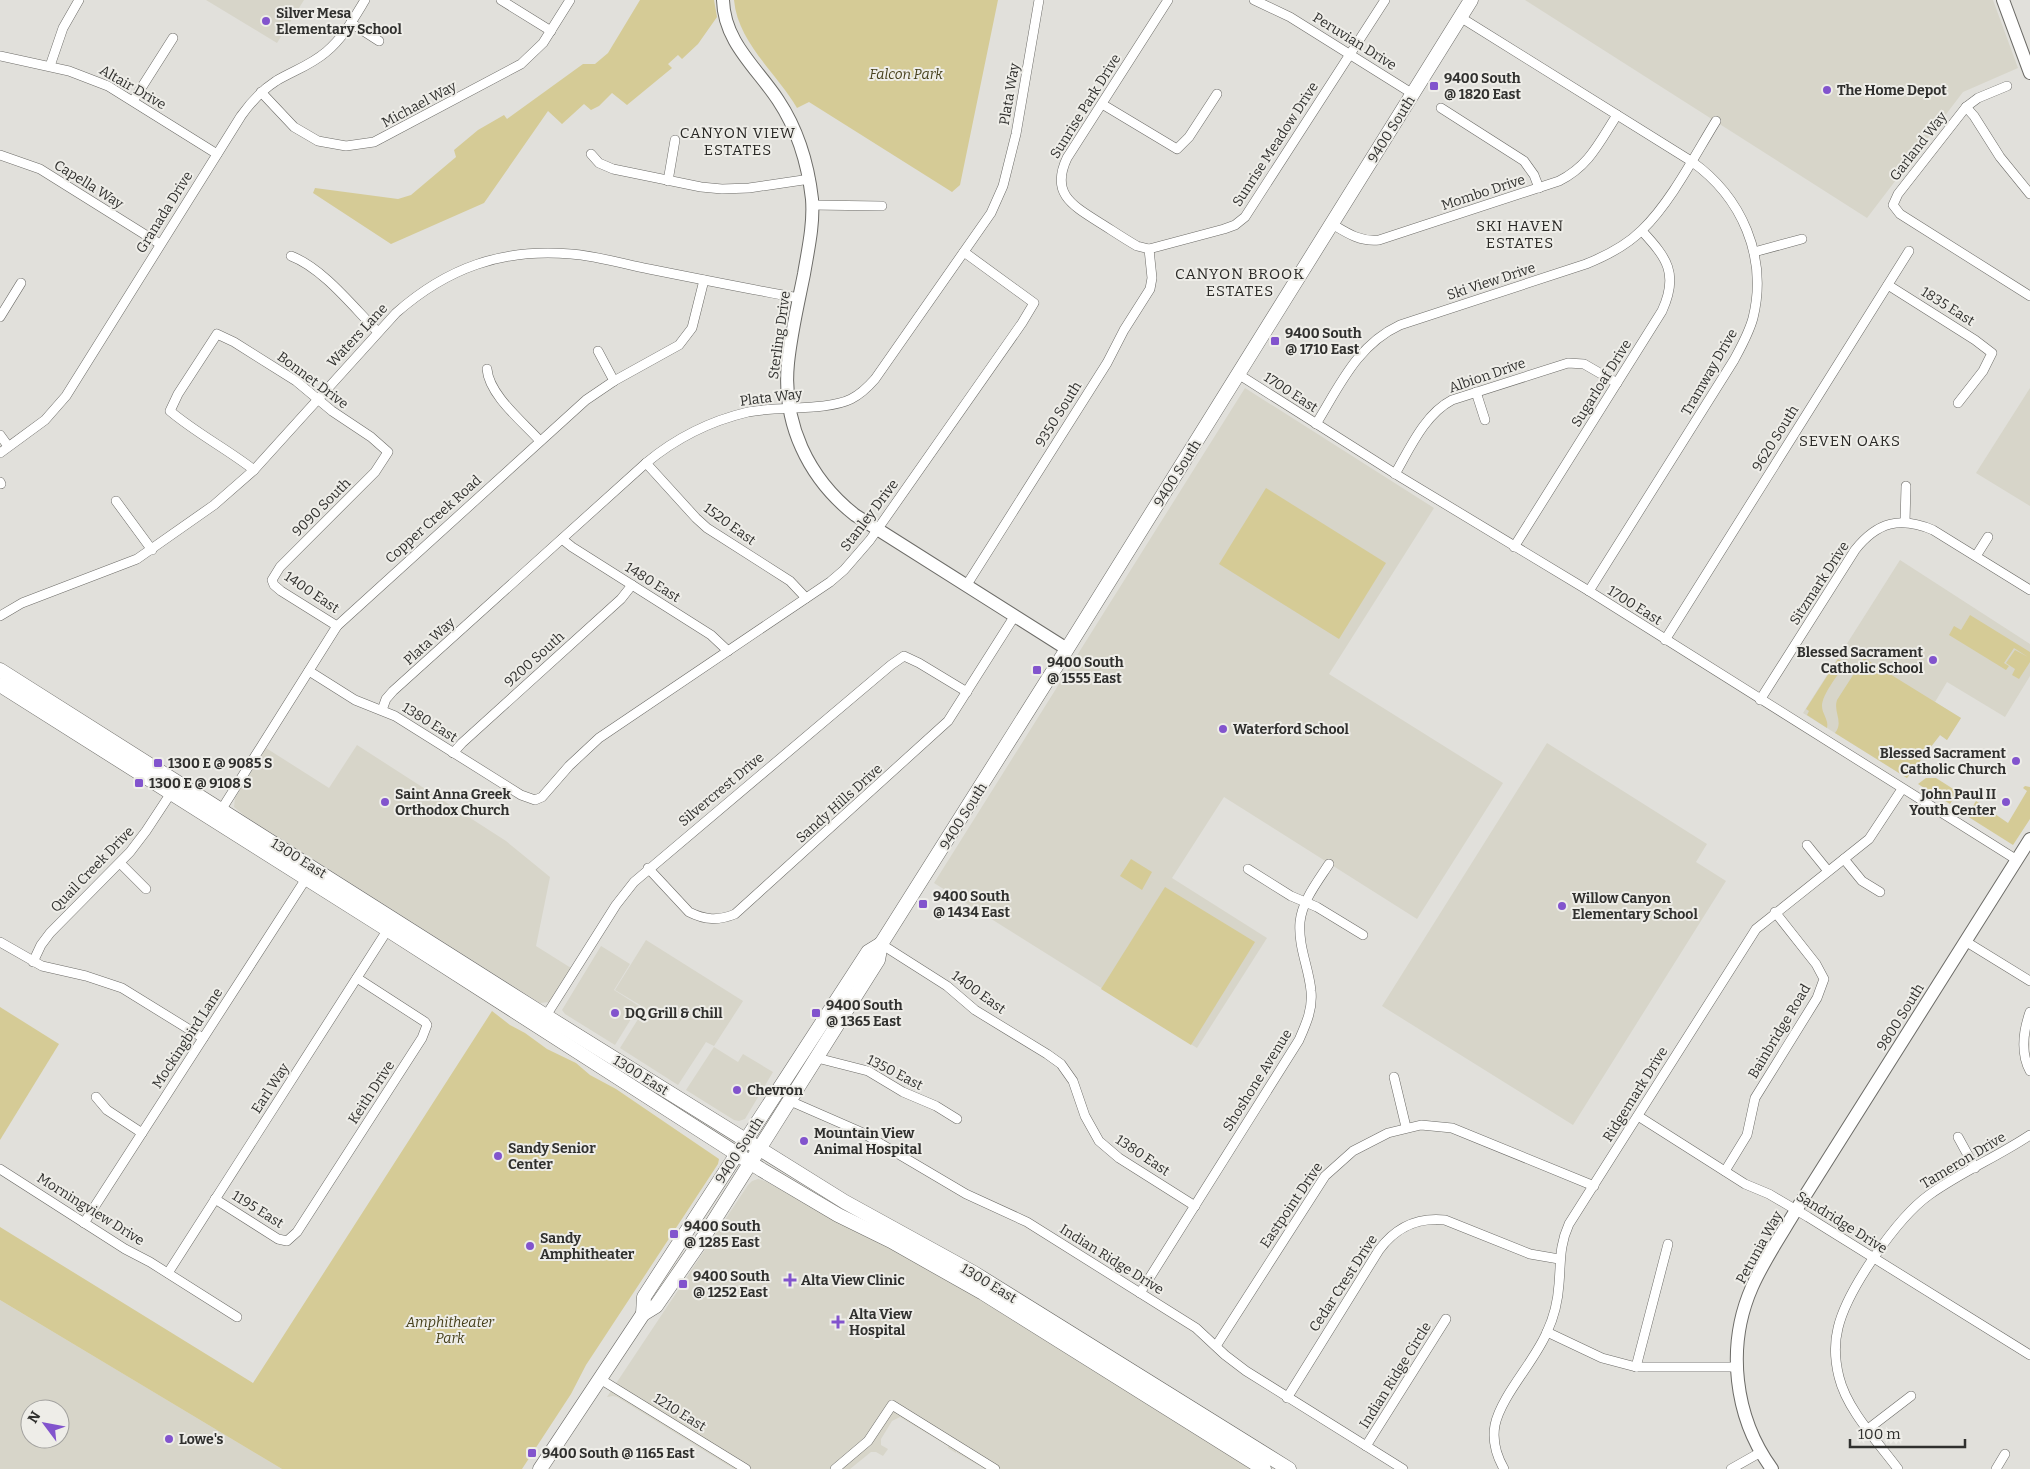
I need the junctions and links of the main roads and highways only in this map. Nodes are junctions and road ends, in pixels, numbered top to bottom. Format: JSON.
{"nodes":[{"id":1,"x":1471,"y":0,"type":"edge"},
{"id":2,"x":0,"y":670,"type":"edge"},
{"id":3,"x":0,"y":685,"type":"edge"},
{"id":4,"x":218,"y":815,"type":"junction"},
{"id":5,"x":881,"y":944,"type":"junction"},
{"id":6,"x":543,"y":1021,"type":"junction"},
{"id":7,"x":746,"y":1140,"type":"junction"},
{"id":8,"x":760,"y":1149,"type":"junction"},
{"id":9,"x":737,"y":1154,"type":"junction"},
{"id":10,"x":751,"y":1163,"type":"junction"},
{"id":11,"x":643,"y":1314,"type":"junction"},
{"id":12,"x":540,"y":1469,"type":"edge"},
{"id":13,"x":1264,"y":1469,"type":"edge"},
{"id":14,"x":1289,"y":1469,"type":"edge"}],
"edges":[{"from":1,"to":5,"type":"main road","name":"9400 South"},
{"from":2,"to":4,"type":"main road","name":"1300 East"},
{"from":3,"to":4,"type":"main road","name":"1300 East"},
{"from":4,"to":6,"type":"main road","name":"1300 East"},
{"from":5,"to":7,"type":"main road","name":"9400 South"},
{"from":5,"to":8,"type":"main road","name":"9400 South"},
{"from":6,"to":7,"type":"main road","name":"1300 East"},
{"from":6,"to":9,"type":"main road","name":"1300 East"},
{"from":7,"to":8,"type":"main road","name":"1300 East"},
{"from":7,"to":9,"type":"main road","name":"9400 South"},
{"from":8,"to":10,"type":"main road","name":"9400 South"},
{"from":8,"to":14,"type":"main road","name":"1300 East"},
{"from":9,"to":10,"type":"main road","name":"1300 East"},
{"from":9,"to":11,"type":"main road","name":"9400 South"},
{"from":10,"to":11,"type":"main road","name":"9400 South"},
{"from":10,"to":13,"type":"main road","name":"1300 East"},
{"from":11,"to":12,"type":"main road","name":"9400 South"}]}
